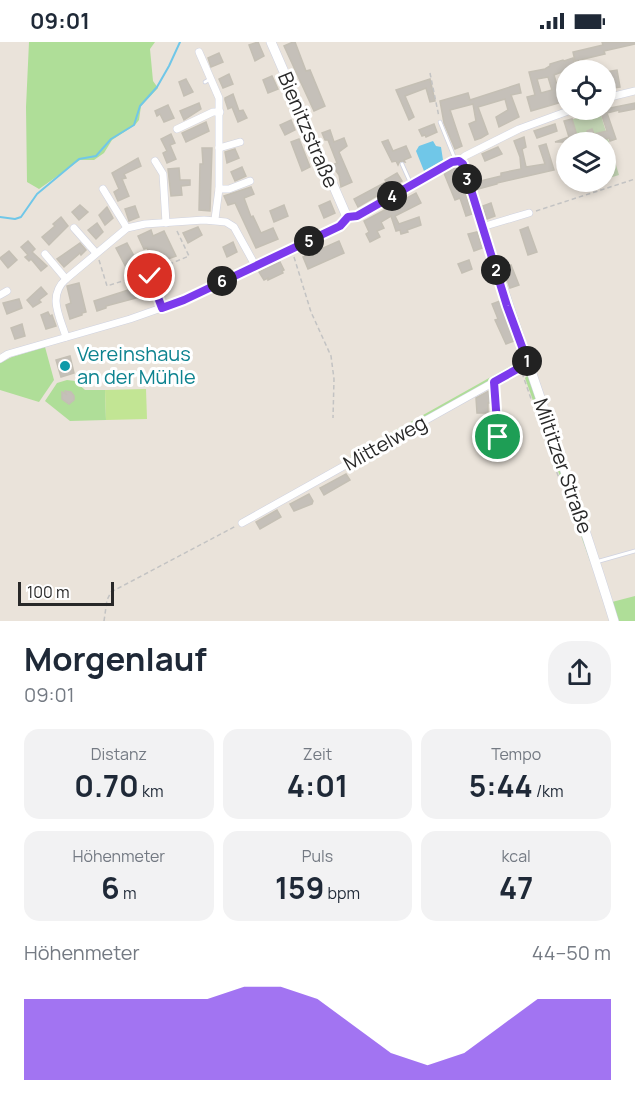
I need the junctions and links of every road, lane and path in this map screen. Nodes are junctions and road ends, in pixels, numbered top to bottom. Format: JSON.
{"nodes":[{"id":1,"x":271,"y":42,"type":"edge"},
{"id":2,"x":199,"y":52,"type":"dead end"},
{"id":3,"x":430,"y":74,"type":"dead end"},
{"id":4,"x":635,"y":91,"type":"edge"},
{"id":5,"x":616,"y":96,"type":"edge"},
{"id":6,"x":220,"y":112,"type":"junction"},
{"id":7,"x":556,"y":115,"type":"edge"},
{"id":8,"x":440,"y":122,"type":"joint"},
{"id":9,"x":177,"y":129,"type":"dead end"},
{"id":10,"x":240,"y":142,"type":"dead end"},
{"id":11,"x":219,"y":148,"type":"junction"},
{"id":12,"x":155,"y":161,"type":"dead end"},
{"id":13,"x":457,"y":161,"type":"junction"},
{"id":14,"x":402,"y":164,"type":"dead end"},
{"id":15,"x":635,"y":179,"type":"edge"},
{"id":16,"x":250,"y":181,"type":"dead end"},
{"id":17,"x":412,"y":184,"type":"junction"},
{"id":18,"x":103,"y":189,"type":"dead end"},
{"id":19,"x":219,"y":189,"type":"junction"},
{"id":20,"x":529,"y":213,"type":"joint"},
{"id":21,"x":348,"y":217,"type":"junction"},
{"id":22,"x":215,"y":219,"type":"junction"},
{"id":23,"x":170,"y":223,"type":"junction"},
{"id":24,"x":482,"y":227,"type":"junction"},
{"id":25,"x":74,"y":228,"type":"dead end"},
{"id":26,"x":127,"y":228,"type":"junction"},
{"id":27,"x":292,"y":250,"type":"junction"},
{"id":28,"x":96,"y":253,"type":"junction"},
{"id":29,"x":45,"y":254,"type":"dead end"},
{"id":30,"x":255,"y":265,"type":"junction"},
{"id":31,"x":150,"y":276,"type":"dead end"},
{"id":32,"x":66,"y":279,"type":"junction"},
{"id":33,"x":162,"y":308,"type":"junction"},
{"id":34,"x":66,"y":337,"type":"junction"},
{"id":35,"x":0,"y":359,"type":"edge"},
{"id":36,"x":528,"y":363,"type":"junction"},
{"id":37,"x":494,"y":382,"type":"junction"},
{"id":38,"x":333,"y":418,"type":"dead end"},
{"id":39,"x":498,"y":437,"type":"dead end"},
{"id":40,"x":242,"y":523,"type":"joint"},
{"id":41,"x":635,"y":551,"type":"edge"},
{"id":42,"x":597,"y":565,"type":"junction"},
{"id":43,"x":104,"y":621,"type":"edge"},
{"id":44,"x":614,"y":621,"type":"edge"}],
"edges":[{"from":1,"to":21,"type":"street","name":"Bienitzstraße"},
{"from":2,"to":6,"type":"street"},
{"from":3,"to":8,"type":"path"},
{"from":4,"to":5,"type":"street"},
{"from":6,"to":9,"type":"street"},
{"from":6,"to":11,"type":"street"},
{"from":7,"to":13,"type":"street"},
{"from":8,"to":13,"type":"lane"},
{"from":10,"to":11,"type":"street"},
{"from":11,"to":19,"type":"street"},
{"from":12,"to":23,"type":"street"},
{"from":13,"to":17,"type":"street"},
{"from":13,"to":24,"type":"street","name":"Miltitzer Straße"},
{"from":14,"to":17,"type":"lane"},
{"from":15,"to":20,"type":"path"},
{"from":16,"to":19,"type":"street"},
{"from":17,"to":21,"type":"street"},
{"from":18,"to":26,"type":"street"},
{"from":19,"to":22,"type":"street"},
{"from":20,"to":24,"type":"street"},
{"from":21,"to":27,"type":"street"},
{"from":22,"to":23,"type":"street"},
{"from":22,"to":30,"type":"street"},
{"from":23,"to":26,"type":"street"},
{"from":23,"to":28,"type":"path"},
{"from":24,"to":36,"type":"street","name":"Miltitzer Straße"},
{"from":25,"to":28,"type":"street"},
{"from":26,"to":28,"type":"street"},
{"from":27,"to":30,"type":"street"},
{"from":27,"to":38,"type":"path"},
{"from":28,"to":32,"type":"street"},
{"from":29,"to":32,"type":"street"},
{"from":30,"to":33,"type":"street"},
{"from":31,"to":33,"type":"street"},
{"from":32,"to":34,"type":"street"},
{"from":33,"to":34,"type":"street"},
{"from":34,"to":35,"type":"street"},
{"from":36,"to":37,"type":"street","name":"Mittelweg"},
{"from":36,"to":42,"type":"street","name":"Miltitzer Straße"},
{"from":37,"to":39,"type":"lane"},
{"from":37,"to":40,"type":"street","name":"Mittelweg"},
{"from":40,"to":43,"type":"path"},
{"from":41,"to":42,"type":"lane"},
{"from":42,"to":44,"type":"street","name":"Miltitzer Straße"}]}
